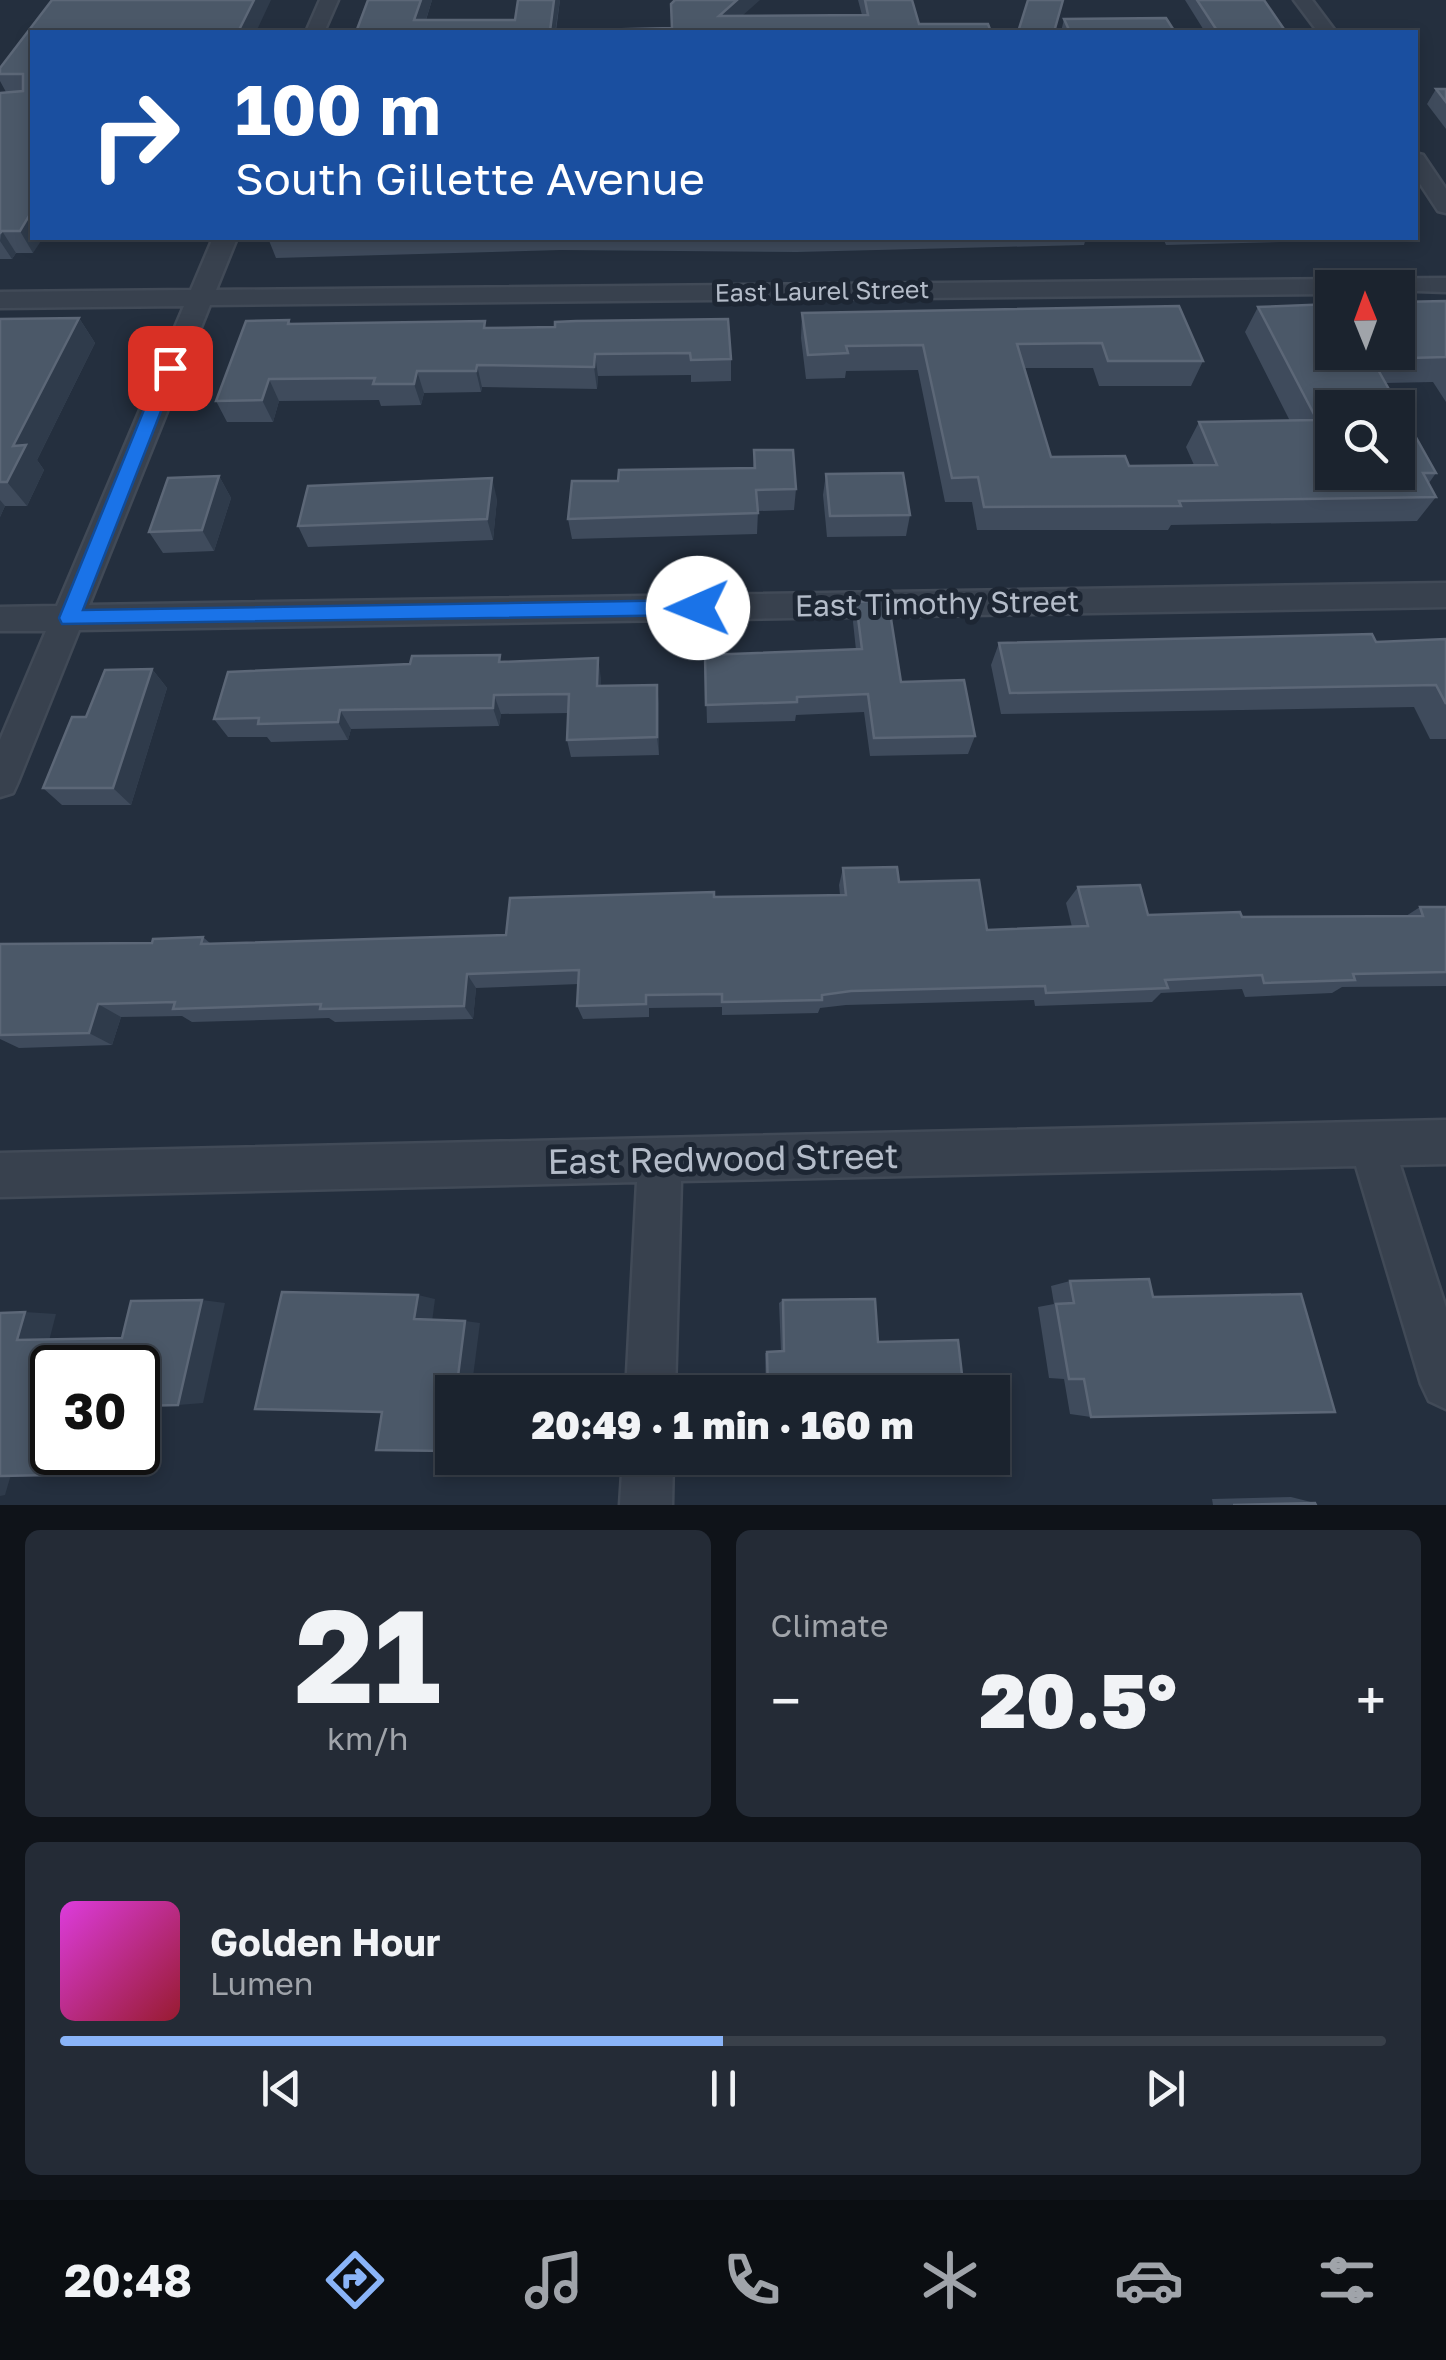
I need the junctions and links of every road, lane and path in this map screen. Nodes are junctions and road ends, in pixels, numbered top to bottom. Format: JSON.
{"nodes":[{"id":1,"x":329,"y":0,"type":"edge"},
{"id":2,"x":1303,"y":0,"type":"edge"},
{"id":3,"x":316,"y":30,"type":"edge"},
{"id":4,"x":1326,"y":30,"type":"edge"},
{"id":5,"x":1418,"y":164,"type":"edge"},
{"id":6,"x":1446,"y":206,"type":"edge"},
{"id":7,"x":224,"y":240,"type":"edge"},
{"id":8,"x":1446,"y":285,"type":"edge"},
{"id":9,"x":198,"y":296,"type":"junction"},
{"id":10,"x":0,"y":300,"type":"edge"},
{"id":11,"x":1446,"y":595,"type":"edge"},
{"id":12,"x":69,"y":618,"type":"junction"},
{"id":13,"x":0,"y":619,"type":"edge"},
{"id":14,"x":0,"y":782,"type":"edge"},
{"id":15,"x":1446,"y":1142,"type":"edge"},
{"id":16,"x":1371,"y":1143,"type":"junction"},
{"id":17,"x":660,"y":1161,"type":"junction"},
{"id":18,"x":0,"y":1175,"type":"edge"},
{"id":19,"x":652,"y":1375,"type":"edge"},
{"id":20,"x":1446,"y":1384,"type":"edge"},
{"id":21,"x":647,"y":1475,"type":"edge"},
{"id":22,"x":646,"y":1505,"type":"edge"}],
"edges":[{"from":1,"to":3,"type":"street"},
{"from":2,"to":4,"type":"street"},
{"from":5,"to":6,"type":"street"},
{"from":7,"to":9,"type":"street"},
{"from":8,"to":9,"type":"street","name":"East Laurel Street"},
{"from":9,"to":10,"type":"street","name":"East Laurel Street"},
{"from":9,"to":12,"type":"street"},
{"from":11,"to":12,"type":"street","name":"East Timothy Street"},
{"from":12,"to":13,"type":"street","name":"East Timothy Street"},
{"from":12,"to":14,"type":"street"},
{"from":15,"to":16,"type":"street","name":"East Redwood Street"},
{"from":16,"to":17,"type":"street","name":"East Redwood Street"},
{"from":16,"to":20,"type":"street"},
{"from":17,"to":18,"type":"street","name":"East Redwood Street"},
{"from":17,"to":19,"type":"street"},
{"from":21,"to":22,"type":"street"}]}
